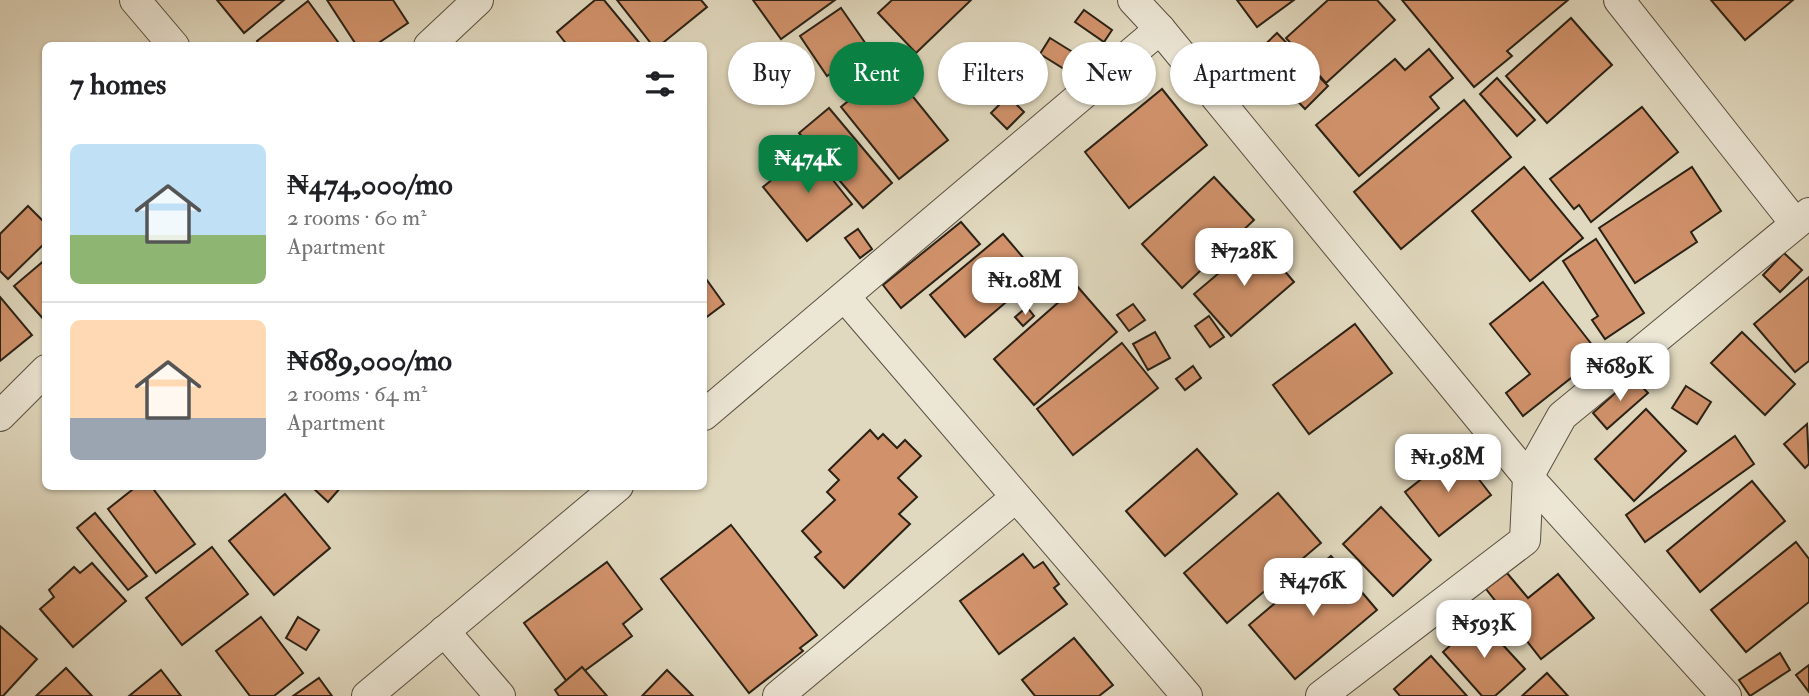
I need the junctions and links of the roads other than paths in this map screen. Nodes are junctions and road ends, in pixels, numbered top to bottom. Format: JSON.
{"nodes":[{"id":1,"x":135,"y":0,"type":"edge"},
{"id":2,"x":478,"y":0,"type":"edge"},
{"id":3,"x":1133,"y":0,"type":"edge"},
{"id":4,"x":1619,"y":0,"type":"edge"},
{"id":5,"x":1160,"y":29,"type":"junction"},
{"id":6,"x":171,"y":42,"type":"edge"},
{"id":7,"x":433,"y":42,"type":"edge"},
{"id":8,"x":1802,"y":218,"type":"edge"},
{"id":9,"x":845,"y":297,"type":"junction"},
{"id":10,"x":42,"y":374,"type":"edge"},
{"id":11,"x":707,"y":412,"type":"edge"},
{"id":12,"x":0,"y":416,"type":"edge"},
{"id":13,"x":1528,"y":477,"type":"junction"},
{"id":14,"x":613,"y":490,"type":"edge"},
{"id":15,"x":1015,"y":498,"type":"junction"},
{"id":16,"x":444,"y":631,"type":"junction"},
{"id":17,"x":368,"y":696,"type":"edge"},
{"id":18,"x":500,"y":696,"type":"edge"},
{"id":19,"x":778,"y":696,"type":"edge"},
{"id":20,"x":1186,"y":696,"type":"edge"},
{"id":21,"x":1321,"y":696,"type":"edge"},
{"id":22,"x":1726,"y":696,"type":"edge"}],
"edges":[{"from":1,"to":6,"type":"street"},
{"from":2,"to":7,"type":"street"},
{"from":3,"to":5,"type":"street"},
{"from":4,"to":8,"type":"street"},
{"from":5,"to":9,"type":"street"},
{"from":5,"to":13,"type":"street"},
{"from":8,"to":13,"type":"street"},
{"from":9,"to":11,"type":"street"},
{"from":9,"to":15,"type":"street"},
{"from":10,"to":12,"type":"street"},
{"from":13,"to":21,"type":"street"},
{"from":13,"to":22,"type":"street"},
{"from":14,"to":16,"type":"street"},
{"from":15,"to":19,"type":"street"},
{"from":15,"to":20,"type":"street"},
{"from":16,"to":17,"type":"street"},
{"from":16,"to":18,"type":"street"}]}
